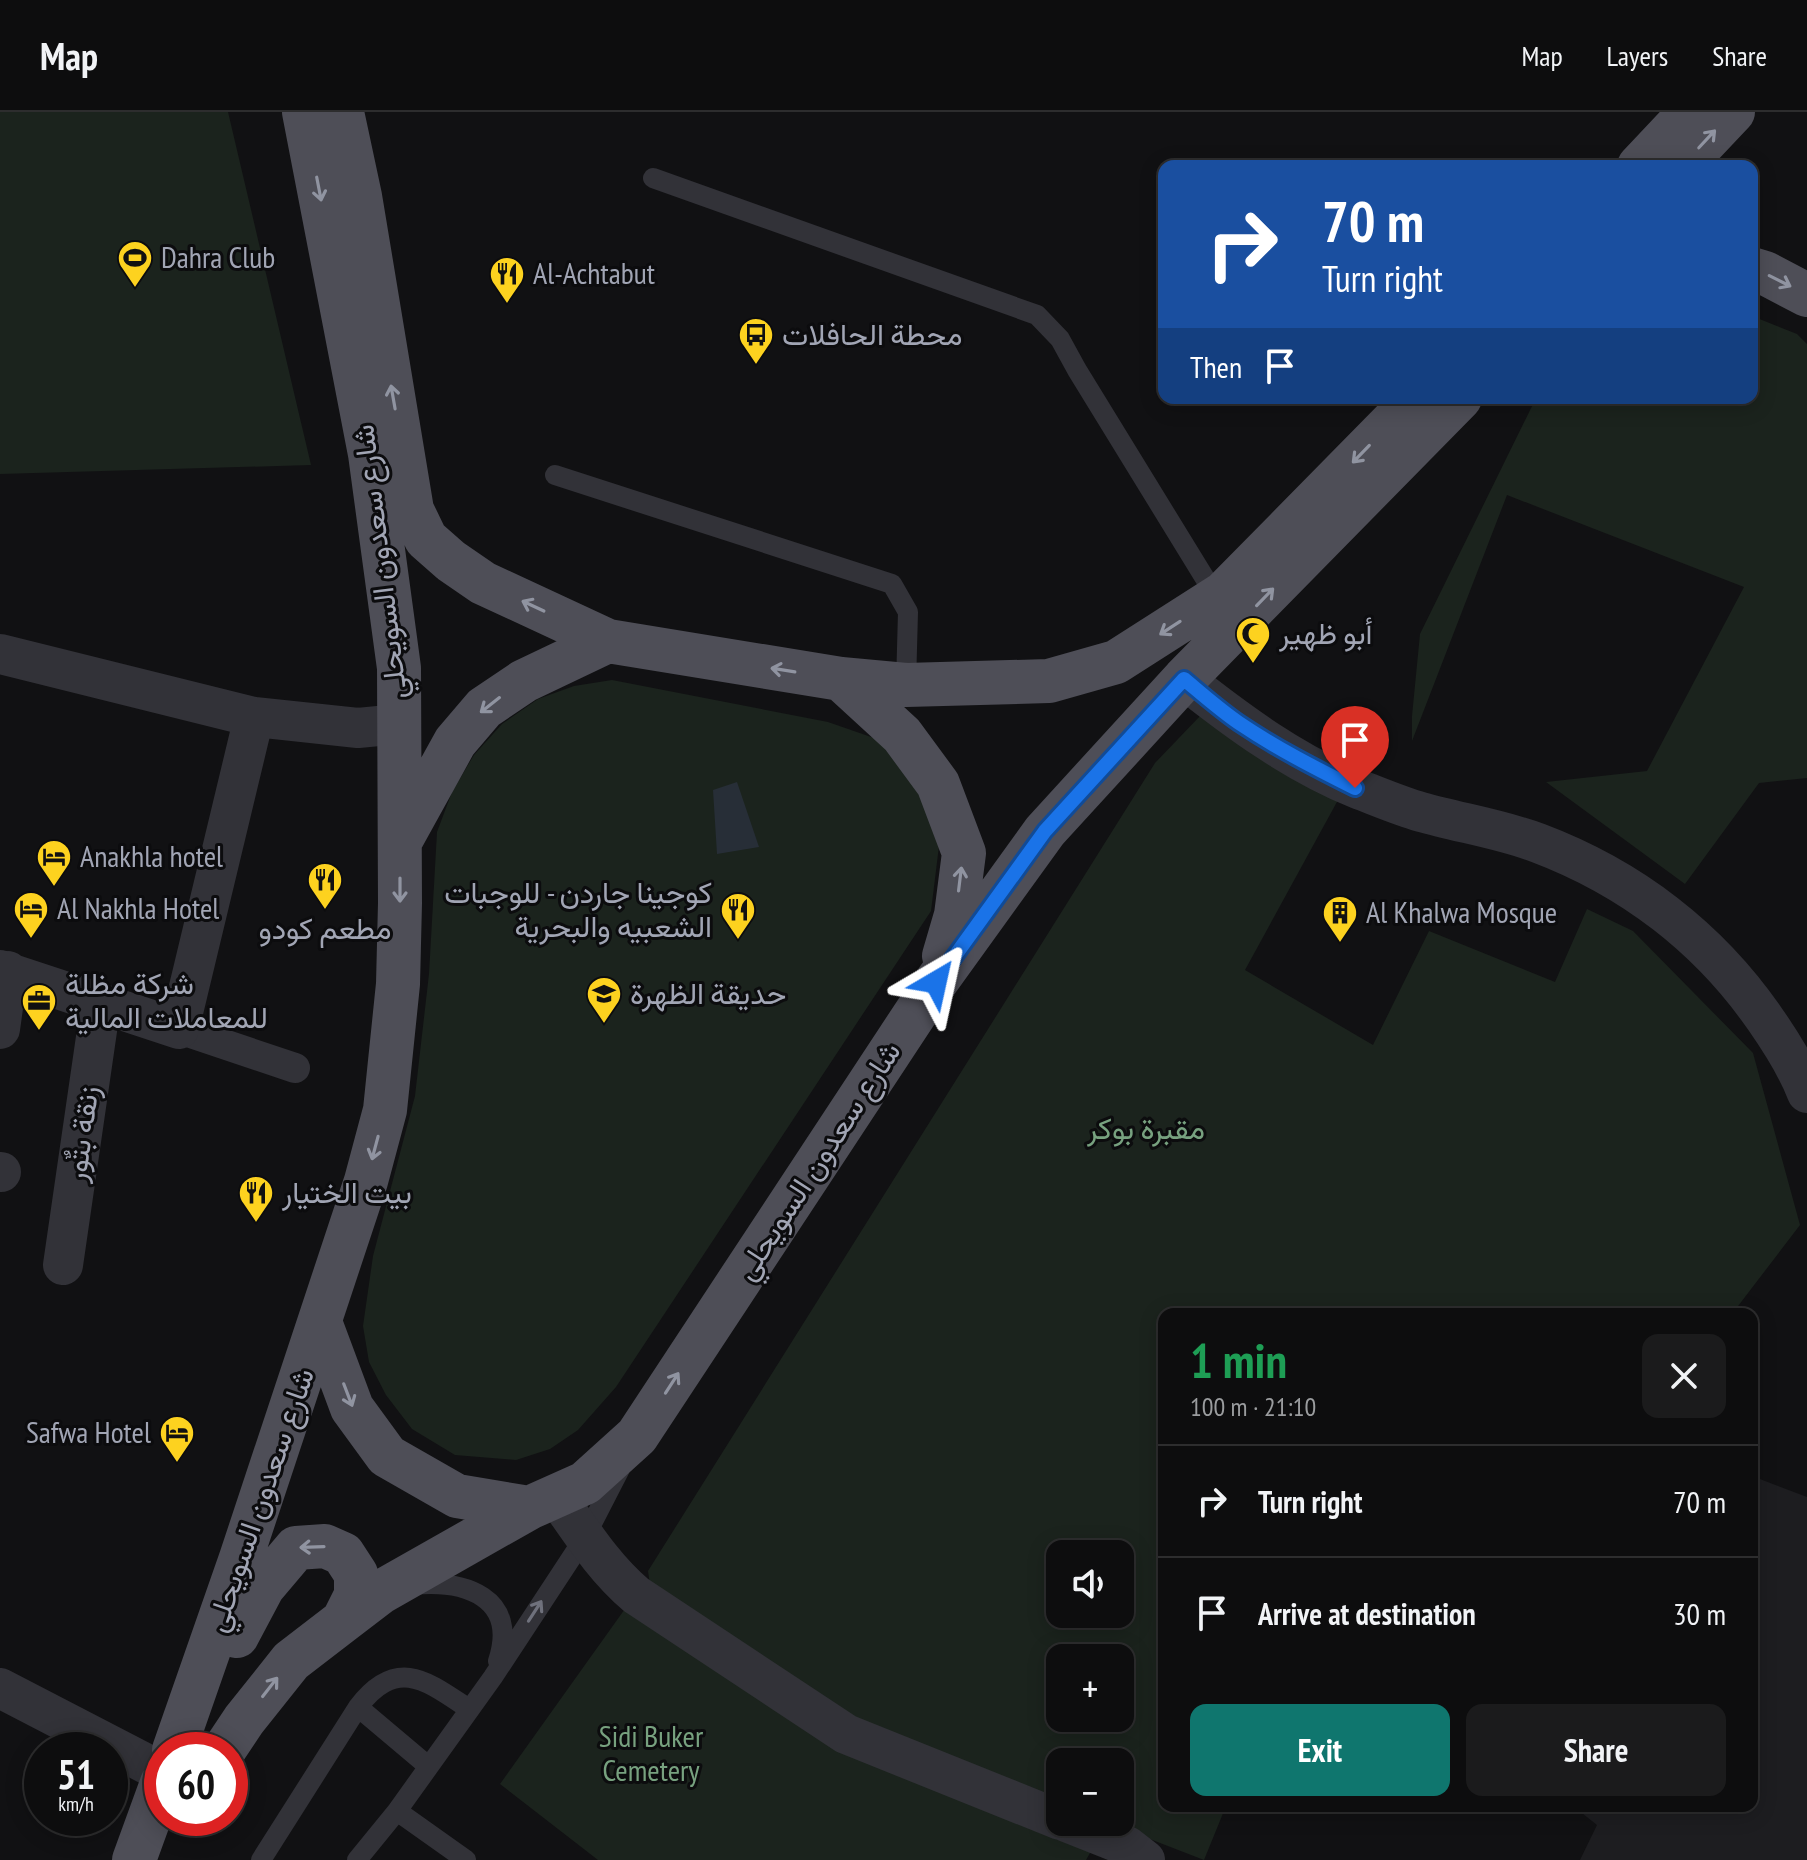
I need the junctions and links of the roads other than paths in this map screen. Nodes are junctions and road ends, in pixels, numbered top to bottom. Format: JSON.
{"nodes":[{"id":1,"x":304,"y":112,"type":"edge"},
{"id":2,"x":342,"y":112,"type":"edge"},
{"id":3,"x":1647,"y":112,"type":"edge"},
{"id":4,"x":1690,"y":112,"type":"edge"},
{"id":5,"x":1733,"y":112,"type":"edge"},
{"id":6,"x":1624,"y":160,"type":"edge"},
{"id":7,"x":1645,"y":160,"type":"edge"},
{"id":8,"x":1688,"y":160,"type":"edge"},
{"id":9,"x":653,"y":178,"type":"dead end"},
{"id":10,"x":1758,"y":271,"type":"edge"},
{"id":11,"x":1807,"y":295,"type":"edge"},
{"id":12,"x":1410,"y":404,"type":"edge"},
{"id":13,"x":1454,"y":404,"type":"edge"},
{"id":14,"x":555,"y":475,"type":"dead end"},
{"id":15,"x":1217,"y":598,"type":"junction"},
{"id":16,"x":608,"y":641,"type":"junction"},
{"id":17,"x":0,"y":654,"type":"edge"},
{"id":18,"x":841,"y":679,"type":"junction"},
{"id":19,"x":1184,"y":679,"type":"junction"},
{"id":20,"x":906,"y":685,"type":"junction"},
{"id":21,"x":254,"y":717,"type":"junction"},
{"id":22,"x":399,"y":724,"type":"junction"},
{"id":23,"x":400,"y":842,"type":"junction"},
{"id":24,"x":4,"y":970,"type":"edge"},
{"id":25,"x":936,"y":982,"type":"junction"},
{"id":26,"x":101,"y":1003,"type":"junction"},
{"id":27,"x":0,"y":1029,"type":"edge"},
{"id":28,"x":179,"y":1029,"type":"junction"},
{"id":29,"x":295,"y":1068,"type":"dead end"},
{"id":30,"x":1807,"y":1093,"type":"edge"},
{"id":31,"x":63,"y":1265,"type":"dead end"},
{"id":32,"x":320,"y":1322,"type":"junction"},
{"id":33,"x":637,"y":1436,"type":"junction"},
{"id":34,"x":542,"y":1502,"type":"junction"},
{"id":35,"x":585,"y":1537,"type":"junction"},
{"id":36,"x":381,"y":1592,"type":"junction"},
{"id":37,"x":343,"y":1621,"type":"junction"},
{"id":38,"x":493,"y":1677,"type":"junction"},
{"id":39,"x":0,"y":1688,"type":"edge"},
{"id":40,"x":358,"y":1707,"type":"junction"},
{"id":41,"x":469,"y":1709,"type":"junction"},
{"id":42,"x":182,"y":1732,"type":"edge"},
{"id":43,"x":186,"y":1732,"type":"edge"},
{"id":44,"x":236,"y":1732,"type":"edge"},
{"id":45,"x":144,"y":1763,"type":"edge"},
{"id":46,"x":428,"y":1766,"type":"junction"},
{"id":47,"x":397,"y":1811,"type":"junction"},
{"id":48,"x":1046,"y":1814,"type":"edge"},
{"id":49,"x":144,"y":1832,"type":"edge"},
{"id":50,"x":174,"y":1836,"type":"edge"},
{"id":51,"x":1093,"y":1836,"type":"edge"},
{"id":52,"x":1130,"y":1855,"type":"edge"},
{"id":53,"x":134,"y":1860,"type":"edge"},
{"id":54,"x":165,"y":1860,"type":"edge"},
{"id":55,"x":261,"y":1860,"type":"edge"},
{"id":56,"x":357,"y":1860,"type":"edge"},
{"id":57,"x":466,"y":1860,"type":"edge"}],
"edges":[{"from":1,"to":22,"type":"main road","name":"شارع سعدون السويحلي","one_way":true},
{"from":16,"to":2,"type":"main road","name":"شارع سعدون السويحلي","one_way":true},
{"from":3,"to":6,"type":"main road"},
{"from":4,"to":7,"type":"main road"},
{"from":8,"to":5,"type":"main road","one_way":true},
{"from":9,"to":15,"type":"lane"},
{"from":10,"to":11,"type":"main road","one_way":true},
{"from":12,"to":15,"type":"main road","name":"شارع سعدون السويحلي","one_way":true},
{"from":19,"to":13,"type":"main road","name":"شارع سعدون السويحلي","one_way":true},
{"from":14,"to":20,"type":"lane"},
{"from":15,"to":20,"type":"main road","name":"شارع سعدون السويحلي","one_way":true},
{"from":18,"to":16,"type":"main road","name":"شارع سعدون السويحلي","one_way":true},
{"from":16,"to":23,"type":"main road","one_way":true},
{"from":17,"to":21,"type":"street"},
{"from":18,"to":20,"type":"main road","name":"شارع سعدون السويحلي"},
{"from":25,"to":18,"type":"main road","one_way":true},
{"from":19,"to":25,"type":"main road","name":"شارع سعدون السويحلي"},
{"from":19,"to":30,"type":"street"},
{"from":21,"to":22,"type":"street"},
{"from":21,"to":28,"type":"street"},
{"from":22,"to":23,"type":"main road","name":"شارع سعدون السويحلي"},
{"from":23,"to":32,"type":"main road","name":"شارع سعدون السويحلي","one_way":true},
{"from":24,"to":26,"type":"street"},
{"from":24,"to":27,"type":"street"},
{"from":33,"to":25,"type":"main road","name":"شارع سعدون السويحلي","one_way":true},
{"from":26,"to":28,"type":"street"},
{"from":26,"to":31,"type":"street","name":"زنقة بتٌور"},
{"from":28,"to":29,"type":"street"},
{"from":32,"to":34,"type":"main road","one_way":true},
{"from":32,"to":42,"type":"main road","name":"شارع سعدون السويحلي"},
{"from":33,"to":34,"type":"main road","name":"شارع سعدون السويحلي"},
{"from":33,"to":35,"type":"lane"},
{"from":34,"to":35,"type":"street"},
{"from":34,"to":36,"type":"main road","name":"شارع سعدون السويحلي"},
{"from":38,"to":35,"type":"lane","one_way":true},
{"from":35,"to":48,"type":"street"},
{"from":36,"to":37,"type":"main road","name":"شارع سعدون السويحلي"},
{"from":36,"to":38,"type":"lane"},
{"from":37,"to":43,"type":"main road","one_way":true},
{"from":44,"to":37,"type":"main road","name":"شارع سعدون السويحلي","one_way":true},
{"from":38,"to":41,"type":"lane"},
{"from":39,"to":45,"type":"street"},
{"from":40,"to":41,"type":"lane"},
{"from":40,"to":46,"type":"lane"},
{"from":40,"to":55,"type":"lane"},
{"from":41,"to":46,"type":"lane"},
{"from":46,"to":47,"type":"lane"},
{"from":47,"to":56,"type":"lane"},
{"from":47,"to":57,"type":"lane"},
{"from":49,"to":53,"type":"main road"},
{"from":50,"to":54,"type":"main road"},
{"from":51,"to":52,"type":"street"}]}
